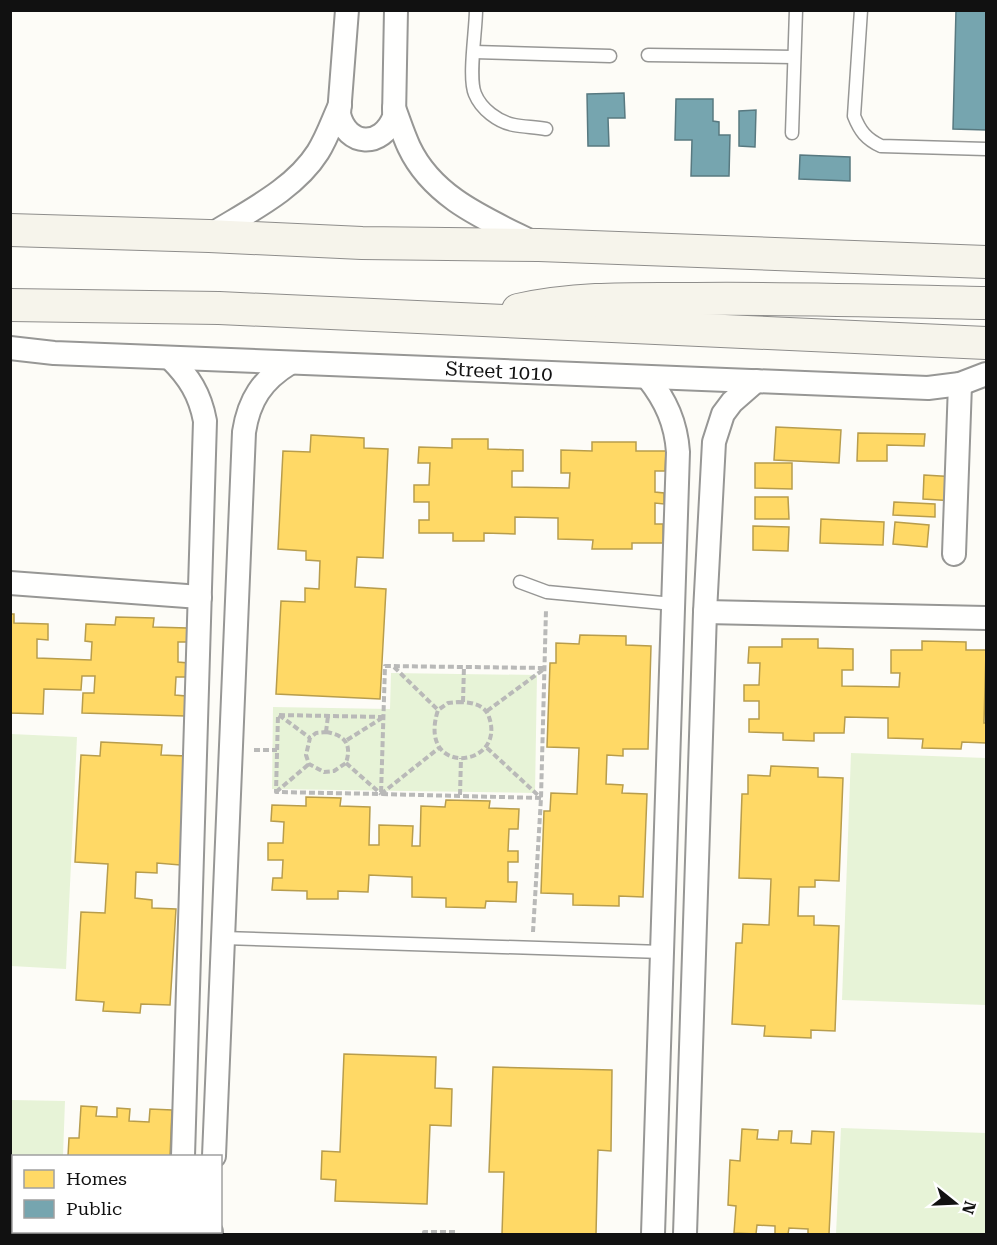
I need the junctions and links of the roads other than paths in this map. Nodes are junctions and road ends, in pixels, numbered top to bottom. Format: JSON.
{"nodes":[{"id":1,"x":347,"y":10,"type":"edge"},
{"id":2,"x":396,"y":10,"type":"edge"},
{"id":3,"x":477,"y":10,"type":"edge"},
{"id":4,"x":796,"y":10,"type":"edge"},
{"id":5,"x":861,"y":10,"type":"edge"},
{"id":6,"x":474,"y":52,"type":"junction"},
{"id":7,"x":648,"y":55,"type":"dead end"},
{"id":8,"x":610,"y":56,"type":"dead end"},
{"id":9,"x":794,"y":57,"type":"junction"},
{"id":10,"x":340,"y":105,"type":"junction"},
{"id":11,"x":394,"y":108,"type":"junction"},
{"id":12,"x":546,"y":129,"type":"dead end"},
{"id":13,"x":792,"y":133,"type":"dead end"},
{"id":14,"x":987,"y":149,"type":"edge"},
{"id":15,"x":10,"y":230,"type":"edge"},
{"id":16,"x":209,"y":236,"type":"junction"},
{"id":17,"x":539,"y":245,"type":"junction"},
{"id":18,"x":987,"y":262,"type":"edge"},
{"id":19,"x":987,"y":303,"type":"edge"},
{"id":20,"x":10,"y":305,"type":"edge"},
{"id":21,"x":486,"y":321,"type":"junction"},
{"id":22,"x":987,"y":343,"type":"edge"},
{"id":23,"x":10,"y":348,"type":"edge"},
{"id":24,"x":170,"y":358,"type":"junction"},
{"id":25,"x":290,"y":363,"type":"junction"},
{"id":26,"x":987,"y":375,"type":"edge"},
{"id":27,"x":648,"y":378,"type":"junction"},
{"id":28,"x":756,"y":381,"type":"junction"},
{"id":29,"x":960,"y":384,"type":"junction"},
{"id":30,"x":205,"y":439,"type":"junction"},
{"id":31,"x":243,"y":446,"type":"junction"},
{"id":32,"x":678,"y":452,"type":"junction"},
{"id":33,"x":714,"y":454,"type":"junction"},
{"id":34,"x":954,"y":554,"type":"dead end"},
{"id":35,"x":520,"y":582,"type":"dead end"},
{"id":36,"x":10,"y":583,"type":"edge"},
{"id":37,"x":200,"y":597,"type":"junction"},
{"id":38,"x":673,"y":604,"type":"junction"},
{"id":39,"x":705,"y":612,"type":"junction"},
{"id":40,"x":987,"y":618,"type":"edge"},
{"id":41,"x":224,"y":938,"type":"junction"},
{"id":42,"x":662,"y":952,"type":"junction"},
{"id":43,"x":183,"y":1155,"type":"edge"},
{"id":44,"x":214,"y":1155,"type":"edge"},
{"id":45,"x":653,"y":1234,"type":"edge"},
{"id":46,"x":686,"y":1234,"type":"edge"}],
"edges":[{"from":1,"to":10,"type":"street"},
{"from":2,"to":11,"type":"street"},
{"from":3,"to":6,"type":"lane"},
{"from":4,"to":9,"type":"lane"},
{"from":5,"to":14,"type":"lane"},
{"from":6,"to":8,"type":"lane"},
{"from":6,"to":12,"type":"lane"},
{"from":7,"to":9,"type":"lane"},
{"from":9,"to":13,"type":"lane"},
{"from":10,"to":11,"type":"street"},
{"from":10,"to":16,"type":"street"},
{"from":11,"to":17,"type":"street"},
{"from":15,"to":16,"type":"street"},
{"from":16,"to":17,"type":"street"},
{"from":17,"to":18,"type":"street"},
{"from":19,"to":21,"type":"street"},
{"from":20,"to":21,"type":"street"},
{"from":21,"to":22,"type":"street"},
{"from":23,"to":24,"type":"street","name":"Street 1010"},
{"from":24,"to":25,"type":"street","name":"Street 1010"},
{"from":24,"to":30,"type":"street"},
{"from":25,"to":27,"type":"street","name":"Street 1010"},
{"from":25,"to":31,"type":"street"},
{"from":26,"to":29,"type":"street","name":"Street 1010"},
{"from":27,"to":28,"type":"street","name":"Street 1010"},
{"from":27,"to":32,"type":"street"},
{"from":28,"to":29,"type":"street","name":"Street 1010"},
{"from":28,"to":33,"type":"street"},
{"from":29,"to":34,"type":"street"},
{"from":30,"to":31,"type":"street"},
{"from":30,"to":37,"type":"street"},
{"from":31,"to":41,"type":"street"},
{"from":32,"to":33,"type":"street"},
{"from":32,"to":38,"type":"street"},
{"from":33,"to":39,"type":"street"},
{"from":35,"to":38,"type":"lane"},
{"from":36,"to":37,"type":"street"},
{"from":37,"to":43,"type":"street"},
{"from":38,"to":42,"type":"street"},
{"from":39,"to":40,"type":"street"},
{"from":39,"to":46,"type":"street"},
{"from":41,"to":42,"type":"lane"},
{"from":41,"to":44,"type":"street"},
{"from":42,"to":45,"type":"street"}]}
